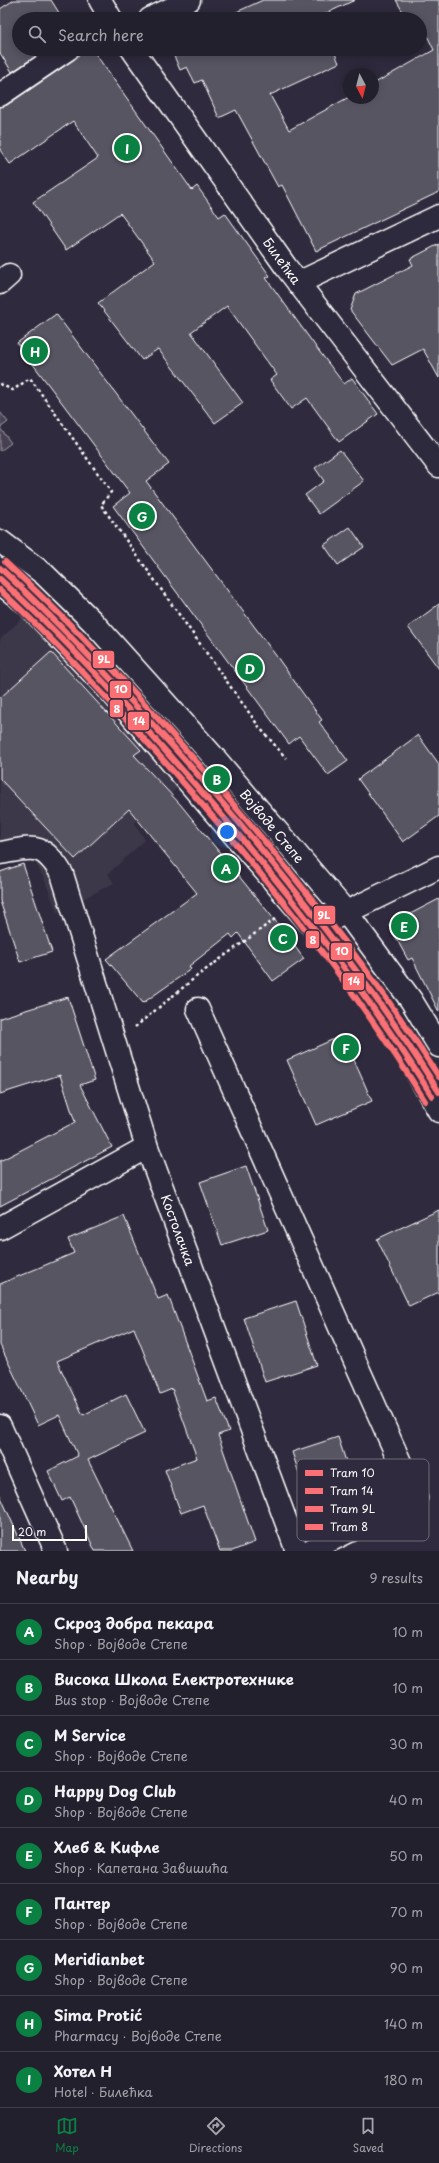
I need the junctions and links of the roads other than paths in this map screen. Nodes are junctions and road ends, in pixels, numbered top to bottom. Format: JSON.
{"nodes":[{"id":1,"x":100,"y":0,"type":"edge"},
{"id":2,"x":189,"y":0,"type":"edge"},
{"id":3,"x":107,"y":12,"type":"edge"},
{"id":4,"x":164,"y":12,"type":"edge"},
{"id":5,"x":58,"y":56,"type":"edge"},
{"id":6,"x":137,"y":56,"type":"edge"},
{"id":7,"x":0,"y":95,"type":"edge"},
{"id":8,"x":439,"y":216,"type":"edge"},
{"id":9,"x":298,"y":283,"type":"junction"},
{"id":10,"x":439,"y":466,"type":"edge"},
{"id":11,"x":0,"y":541,"type":"edge"},
{"id":12,"x":0,"y":583,"type":"edge"},
{"id":13,"x":0,"y":853,"type":"edge"},
{"id":14,"x":439,"y":867,"type":"edge"},
{"id":15,"x":346,"y":912,"type":"junction"},
{"id":16,"x":314,"y":928,"type":"junction"},
{"id":17,"x":198,"y":1009,"type":"dead end"},
{"id":18,"x":439,"y":1046,"type":"edge"},
{"id":19,"x":439,"y":1111,"type":"edge"},
{"id":20,"x":148,"y":1147,"type":"junction"},
{"id":21,"x":0,"y":1228,"type":"edge"},
{"id":22,"x":0,"y":1426,"type":"edge"},
{"id":23,"x":399,"y":1459,"type":"edge"},
{"id":24,"x":329,"y":1541,"type":"edge"},
{"id":25,"x":56,"y":1551,"type":"edge"},
{"id":26,"x":297,"y":1551,"type":"edge"},
{"id":27,"x":309,"y":1551,"type":"edge"}],
"edges":[{"from":1,"to":3,"type":"street"},
{"from":2,"to":4,"type":"street"},
{"from":5,"to":7,"type":"street"},
{"from":6,"to":9,"type":"street","name":"Билећка"},
{"from":8,"to":9,"type":"street"},
{"from":9,"to":10,"type":"street","name":"Билећка"},
{"from":11,"to":15,"type":"street","name":"Војводе Степе"},
{"from":12,"to":16,"type":"street"},
{"from":13,"to":20,"type":"street","name":"Костолачка"},
{"from":14,"to":15,"type":"street"},
{"from":15,"to":16,"type":"street"},
{"from":15,"to":18,"type":"street","name":"Војводе Степе"},
{"from":16,"to":19,"type":"street"},
{"from":17,"to":23,"type":"street"},
{"from":20,"to":21,"type":"street"},
{"from":20,"to":26,"type":"street","name":"Костолачка"},
{"from":22,"to":25,"type":"street"},
{"from":24,"to":27,"type":"street"}]}
